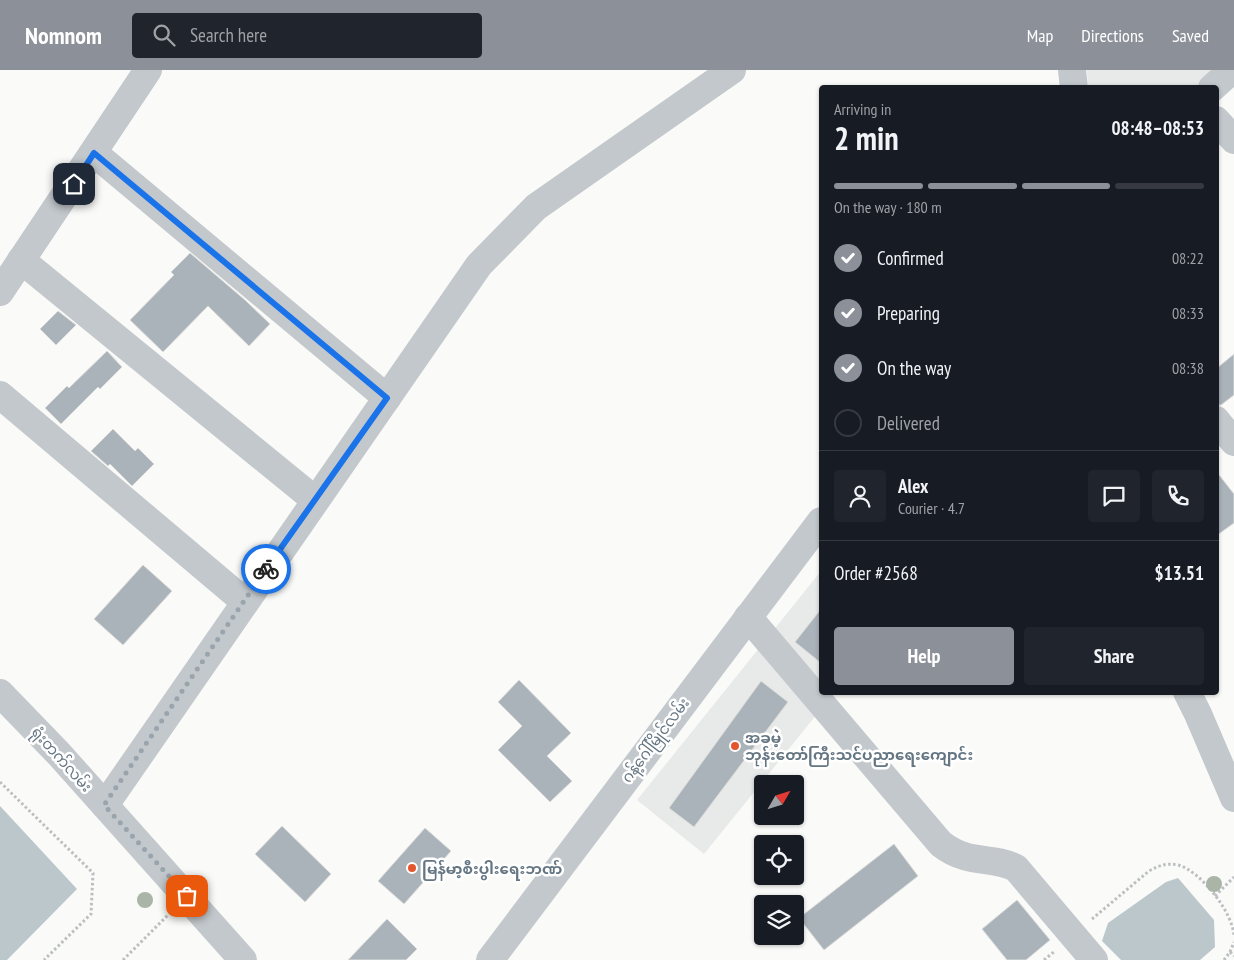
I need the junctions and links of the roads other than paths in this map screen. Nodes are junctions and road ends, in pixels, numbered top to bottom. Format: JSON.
{"nodes":[{"id":1,"x":148,"y":70,"type":"edge"},
{"id":2,"x":732,"y":70,"type":"edge"},
{"id":3,"x":1072,"y":70,"type":"edge"},
{"id":4,"x":1232,"y":70,"type":"edge"},
{"id":5,"x":1074,"y":85,"type":"edge"},
{"id":6,"x":1215,"y":85,"type":"edge"},
{"id":7,"x":1219,"y":123,"type":"edge"},
{"id":8,"x":1234,"y":140,"type":"edge"},
{"id":9,"x":94,"y":153,"type":"junction"},
{"id":10,"x":21,"y":260,"type":"junction"},
{"id":11,"x":0,"y":292,"type":"edge"},
{"id":12,"x":0,"y":395,"type":"edge"},
{"id":13,"x":387,"y":398,"type":"junction"},
{"id":14,"x":1219,"y":424,"type":"edge"},
{"id":15,"x":1234,"y":442,"type":"edge"},
{"id":16,"x":315,"y":500,"type":"junction"},
{"id":17,"x":819,"y":524,"type":"edge"},
{"id":18,"x":244,"y":601,"type":"junction"},
{"id":19,"x":748,"y":616,"type":"junction"},
{"id":20,"x":0,"y":693,"type":"edge"},
{"id":21,"x":1188,"y":695,"type":"edge"},
{"id":22,"x":1234,"y":798,"type":"edge"},
{"id":23,"x":104,"y":805,"type":"junction"},
{"id":24,"x":243,"y":960,"type":"edge"},
{"id":25,"x":490,"y":960,"type":"edge"},
{"id":26,"x":1094,"y":960,"type":"edge"}],
"edges":[{"from":1,"to":9,"type":"street"},
{"from":2,"to":13,"type":"street"},
{"from":3,"to":5,"type":"street"},
{"from":4,"to":6,"type":"street"},
{"from":7,"to":8,"type":"street"},
{"from":9,"to":10,"type":"street"},
{"from":9,"to":13,"type":"street"},
{"from":10,"to":11,"type":"street"},
{"from":10,"to":16,"type":"street"},
{"from":12,"to":18,"type":"street"},
{"from":13,"to":16,"type":"street"},
{"from":14,"to":15,"type":"street"},
{"from":16,"to":18,"type":"street"},
{"from":17,"to":19,"type":"street","name":"ဂန့်ဂေါ်မြိုင်လမ်း"},
{"from":18,"to":23,"type":"street"},
{"from":19,"to":25,"type":"street","name":"ဂန့်ဂေါ်မြိုင်လမ်း"},
{"from":19,"to":26,"type":"street"},
{"from":20,"to":23,"type":"street","name":"ရုံးတက်လမ်း"},
{"from":21,"to":22,"type":"street"},
{"from":23,"to":24,"type":"street","name":"ရုံးတက်လမ်း"}]}
